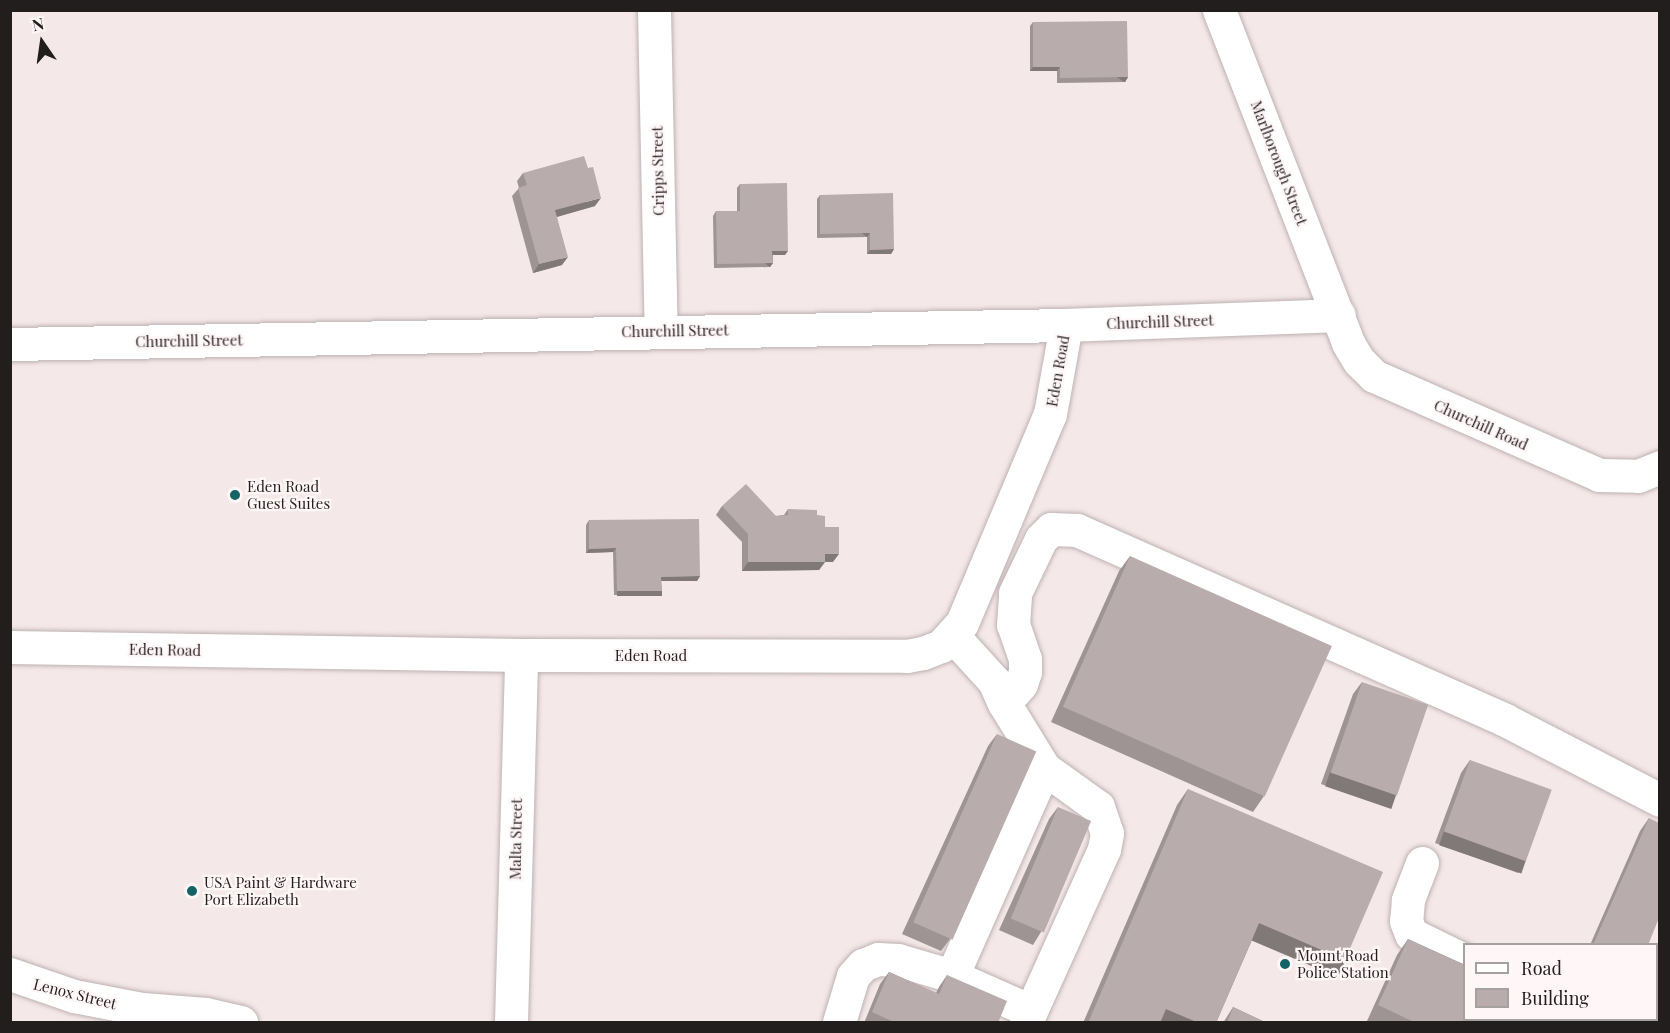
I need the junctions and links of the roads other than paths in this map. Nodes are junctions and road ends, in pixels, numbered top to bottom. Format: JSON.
{"nodes":[{"id":1,"x":654,"y":10,"type":"edge"},
{"id":2,"x":1219,"y":10,"type":"edge"},
{"id":3,"x":1338,"y":315,"type":"junction"},
{"id":4,"x":1066,"y":325,"type":"junction"},
{"id":5,"x":662,"y":331,"type":"junction"},
{"id":6,"x":10,"y":344,"type":"edge"},
{"id":7,"x":1659,"y":467,"type":"edge"},
{"id":8,"x":952,"y":635,"type":"junction"},
{"id":9,"x":10,"y":647,"type":"edge"},
{"id":10,"x":521,"y":656,"type":"junction"},
{"id":11,"x":1004,"y":703,"type":"junction"},
{"id":12,"x":1044,"y":768,"type":"junction"},
{"id":13,"x":1659,"y":800,"type":"edge"},
{"id":14,"x":1422,"y":863,"type":"dead end"},
{"id":15,"x":1463,"y":960,"type":"edge"},
{"id":16,"x":10,"y":974,"type":"edge"},
{"id":17,"x":952,"y":976,"type":"junction"},
{"id":18,"x":156,"y":1016,"type":"edge"},
{"id":19,"x":1029,"y":1017,"type":"edge"},
{"id":20,"x":241,"y":1023,"type":"edge"},
{"id":21,"x":511,"y":1023,"type":"edge"},
{"id":22,"x":839,"y":1023,"type":"edge"}],
"edges":[{"from":1,"to":5,"type":"street","name":"Cripps Street"},
{"from":2,"to":3,"type":"street","name":"Marlborough Street"},
{"from":3,"to":4,"type":"street","name":"Churchill Street"},
{"from":3,"to":7,"type":"street","name":"Churchill Road"},
{"from":4,"to":5,"type":"street","name":"Churchill Street"},
{"from":4,"to":8,"type":"street","name":"Eden Road"},
{"from":5,"to":6,"type":"street","name":"Churchill Street"},
{"from":8,"to":10,"type":"street","name":"Eden Road"},
{"from":8,"to":11,"type":"street"},
{"from":9,"to":10,"type":"street","name":"Eden Road"},
{"from":10,"to":21,"type":"street","name":"Malta Street"},
{"from":11,"to":12,"type":"street"},
{"from":11,"to":13,"type":"street"},
{"from":12,"to":17,"type":"street"},
{"from":12,"to":19,"type":"street"},
{"from":14,"to":15,"type":"street"},
{"from":16,"to":18,"type":"street","name":"Lenox Street"},
{"from":17,"to":19,"type":"street"},
{"from":17,"to":22,"type":"street"},
{"from":18,"to":20,"type":"street","name":"Lenox Street"}]}
